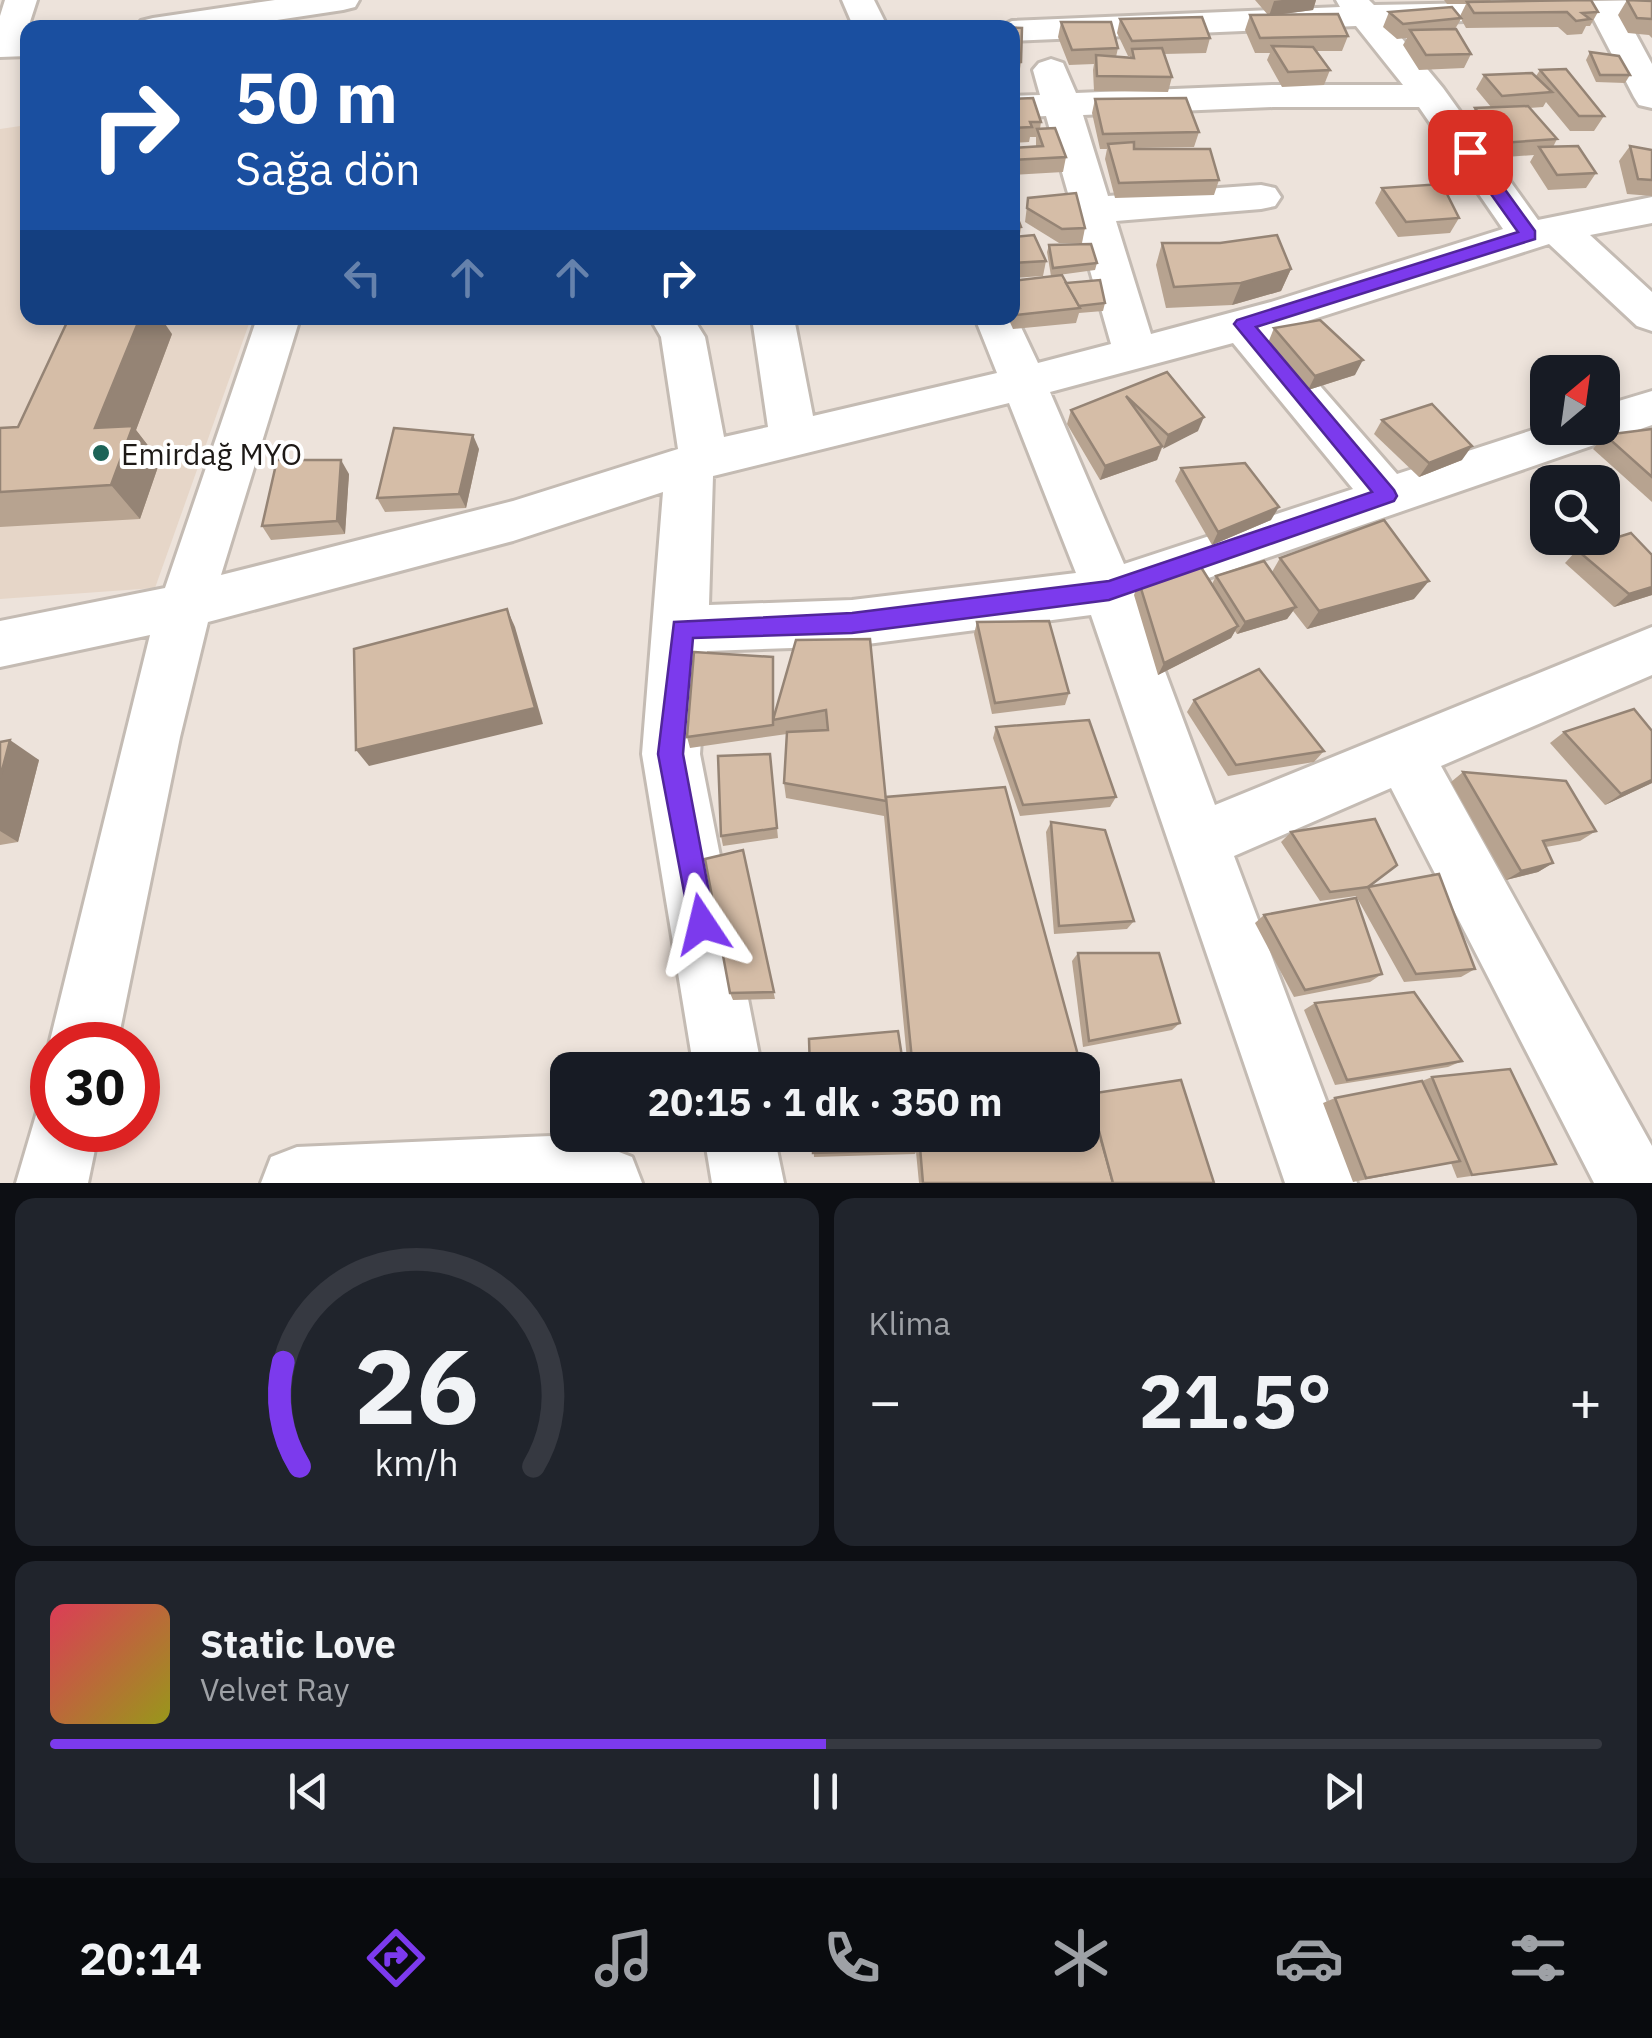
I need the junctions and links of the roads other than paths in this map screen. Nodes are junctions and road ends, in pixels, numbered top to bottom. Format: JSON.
{"nodes":[{"id":1,"x":21,"y":0,"type":"edge"},
{"id":2,"x":343,"y":0,"type":"edge"},
{"id":3,"x":1652,"y":3,"type":"edge"},
{"id":4,"x":1603,"y":5,"type":"junction"},
{"id":5,"x":1359,"y":9,"type":"edge"},
{"id":6,"x":208,"y":20,"type":"edge"},
{"id":7,"x":1026,"y":30,"type":"edge"},
{"id":8,"x":20,"y":47,"type":"edge"},
{"id":9,"x":1430,"y":96,"type":"junction"},
{"id":10,"x":1652,"y":98,"type":"edge"},
{"id":11,"x":1060,"y":103,"type":"junction"},
{"id":12,"x":1020,"y":106,"type":"edge"},
{"id":13,"x":1261,"y":197,"type":"dead end"},
{"id":14,"x":1094,"y":210,"type":"junction"},
{"id":15,"x":1652,"y":210,"type":"edge"},
{"id":16,"x":1543,"y":232,"type":"junction"},
{"id":17,"x":1652,"y":316,"type":"edge"},
{"id":18,"x":1243,"y":324,"type":"junction"},
{"id":19,"x":286,"y":325,"type":"edge"},
{"id":20,"x":675,"y":325,"type":"edge"},
{"id":21,"x":774,"y":325,"type":"edge"},
{"id":22,"x":1000,"y":325,"type":"edge"},
{"id":23,"x":1135,"y":352,"type":"junction"},
{"id":24,"x":1024,"y":383,"type":"junction"},
{"id":25,"x":1652,"y":408,"type":"edge"},
{"id":26,"x":1620,"y":418,"type":"edge"},
{"id":27,"x":794,"y":438,"type":"junction"},
{"id":28,"x":1542,"y":445,"type":"edge"},
{"id":29,"x":696,"y":462,"type":"junction"},
{"id":30,"x":1387,"y":496,"type":"junction"},
{"id":31,"x":1109,"y":590,"type":"junction"},
{"id":32,"x":186,"y":606,"type":"junction"},
{"id":33,"x":682,"y":629,"type":"junction"},
{"id":34,"x":0,"y":644,"type":"edge"},
{"id":35,"x":1652,"y":650,"type":"edge"},
{"id":36,"x":1404,"y":754,"type":"junction"},
{"id":37,"x":1199,"y":841,"type":"junction"},
{"id":38,"x":88,"y":1022,"type":"edge"},
{"id":39,"x":725,"y":1052,"type":"edge"},
{"id":40,"x":59,"y":1152,"type":"edge"},
{"id":41,"x":742,"y":1152,"type":"edge"},
{"id":42,"x":52,"y":1183,"type":"edge"},
{"id":43,"x":297,"y":1183,"type":"edge"},
{"id":44,"x":606,"y":1183,"type":"edge"},
{"id":45,"x":748,"y":1183,"type":"edge"},
{"id":46,"x":1321,"y":1183,"type":"edge"},
{"id":47,"x":1633,"y":1183,"type":"edge"}],
"edges":[{"from":1,"to":8,"type":"street"},
{"from":2,"to":6,"type":"street"},
{"from":3,"to":4,"type":"street"},
{"from":4,"to":5,"type":"street"},
{"from":4,"to":10,"type":"street"},
{"from":5,"to":7,"type":"street"},
{"from":5,"to":9,"type":"street"},
{"from":7,"to":11,"type":"street"},
{"from":9,"to":11,"type":"street"},
{"from":9,"to":16,"type":"street"},
{"from":11,"to":12,"type":"street"},
{"from":11,"to":14,"type":"street"},
{"from":13,"to":14,"type":"street"},
{"from":14,"to":23,"type":"street"},
{"from":15,"to":16,"type":"street"},
{"from":16,"to":17,"type":"street"},
{"from":16,"to":18,"type":"street"},
{"from":18,"to":23,"type":"street"},
{"from":18,"to":30,"type":"street"},
{"from":19,"to":32,"type":"street"},
{"from":20,"to":29,"type":"street"},
{"from":21,"to":27,"type":"street"},
{"from":22,"to":24,"type":"street"},
{"from":23,"to":24,"type":"street"},
{"from":24,"to":27,"type":"street"},
{"from":24,"to":31,"type":"street"},
{"from":25,"to":26,"type":"street"},
{"from":27,"to":29,"type":"street"},
{"from":28,"to":30,"type":"street"},
{"from":29,"to":32,"type":"street"},
{"from":29,"to":33,"type":"street"},
{"from":30,"to":31,"type":"street"},
{"from":31,"to":33,"type":"street"},
{"from":31,"to":37,"type":"street"},
{"from":32,"to":34,"type":"street"},
{"from":32,"to":38,"type":"street"},
{"from":33,"to":39,"type":"street"},
{"from":35,"to":36,"type":"street"},
{"from":36,"to":37,"type":"street"},
{"from":36,"to":47,"type":"street"},
{"from":37,"to":46,"type":"street"},
{"from":40,"to":42,"type":"street"},
{"from":41,"to":45,"type":"street"},
{"from":43,"to":44,"type":"street"}]}
